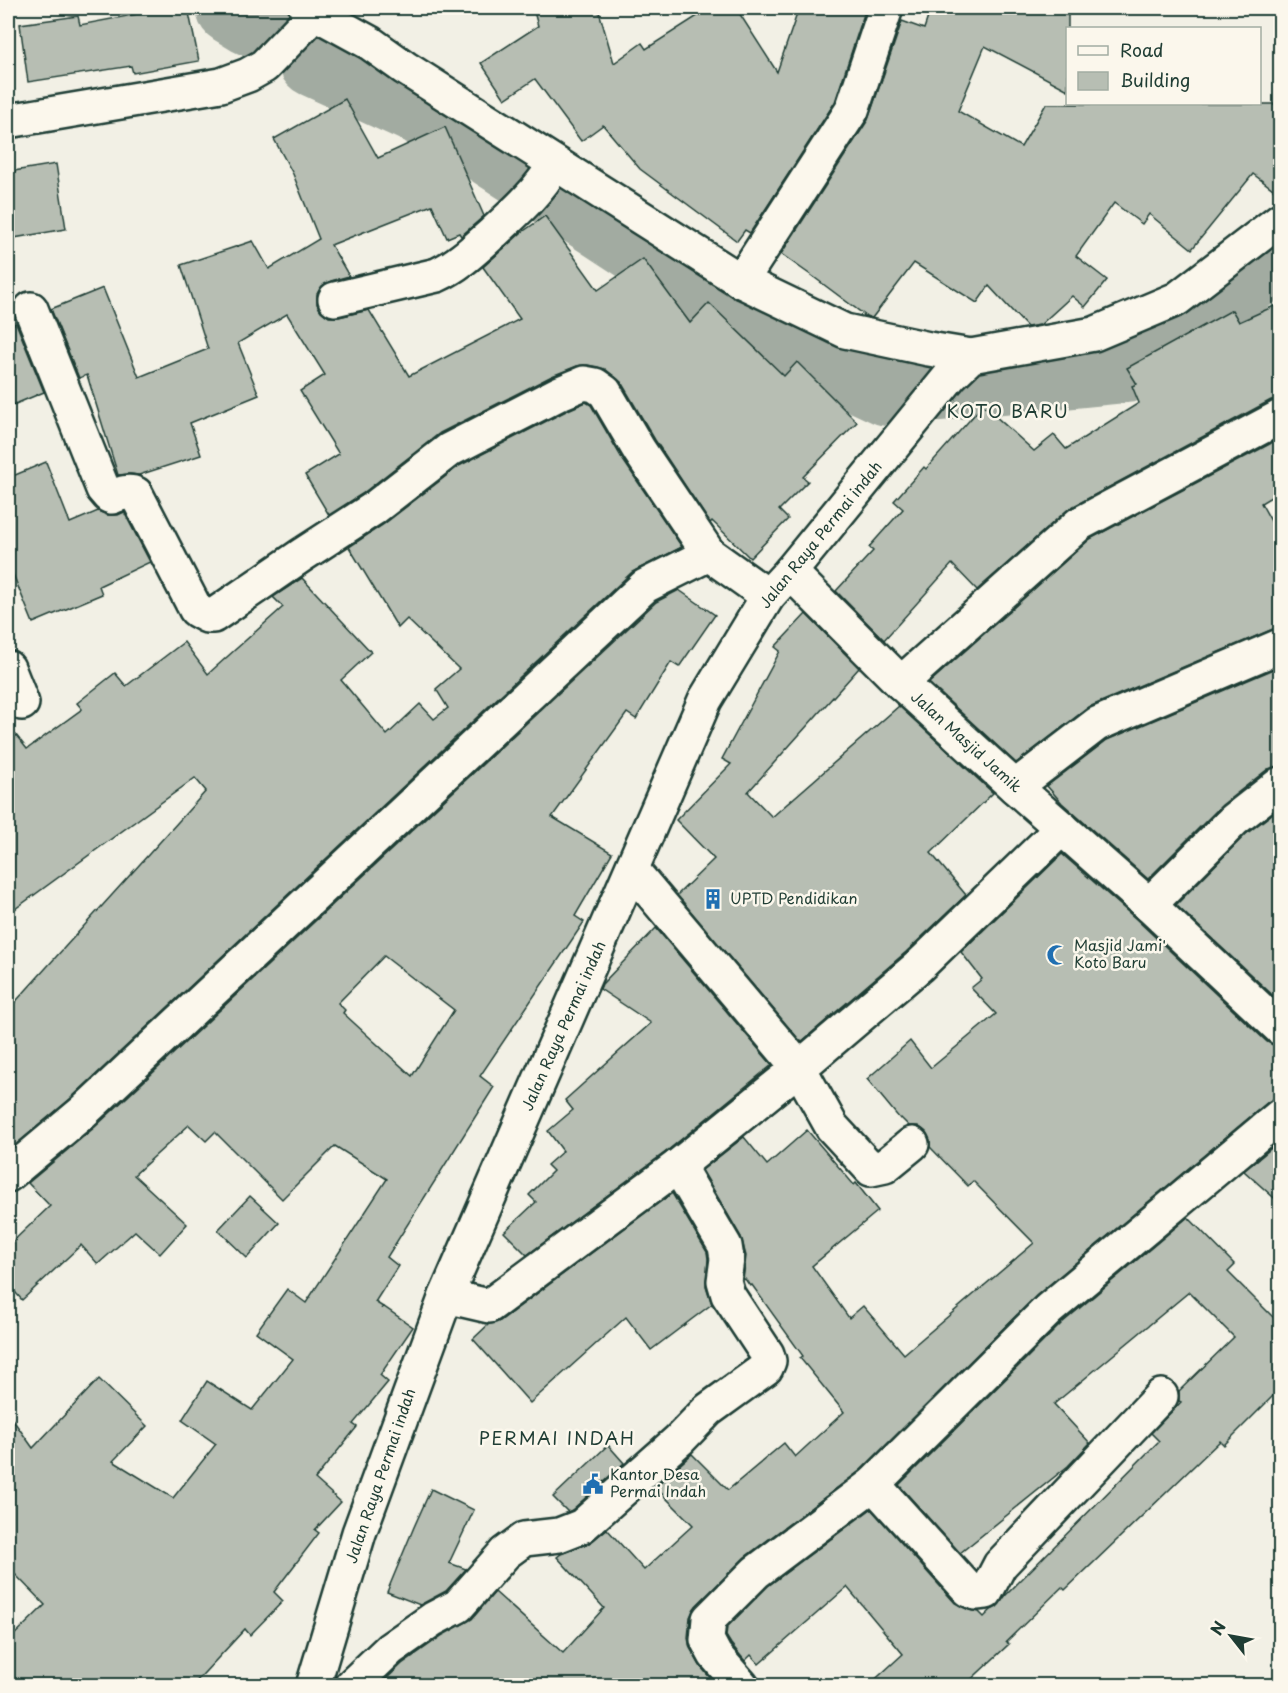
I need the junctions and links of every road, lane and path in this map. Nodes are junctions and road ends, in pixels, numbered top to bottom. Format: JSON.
{"nodes":[{"id":1,"x":886,"y":8,"type":"edge"},
{"id":2,"x":311,"y":10,"type":"edge"},
{"id":3,"x":8,"y":121,"type":"edge"},
{"id":4,"x":546,"y":176,"type":"junction"},
{"id":5,"x":1281,"y":220,"type":"edge"},
{"id":6,"x":741,"y":281,"type":"junction"},
{"id":7,"x":335,"y":298,"type":"dead end"},
{"id":8,"x":31,"y":309,"type":"dead end"},
{"id":9,"x":961,"y":366,"type":"junction"},
{"id":10,"x":1281,"y":417,"type":"edge"},
{"id":11,"x":709,"y":554,"type":"junction"},
{"id":12,"x":790,"y":572,"type":"junction"},
{"id":13,"x":768,"y":596,"type":"junction"},
{"id":14,"x":1281,"y":646,"type":"edge"},
{"id":15,"x":8,"y":668,"type":"edge"},
{"id":16,"x":901,"y":683,"type":"junction"},
{"id":17,"x":22,"y":703,"type":"dead end"},
{"id":18,"x":1281,"y":784,"type":"edge"},
{"id":19,"x":1015,"y":787,"type":"junction"},
{"id":20,"x":1062,"y":828,"type":"junction"},
{"id":21,"x":632,"y":870,"type":"junction"},
{"id":22,"x":1149,"y":905,"type":"junction"},
{"id":23,"x":1281,"y":1028,"type":"edge"},
{"id":24,"x":799,"y":1068,"type":"junction"},
{"id":25,"x":1281,"y":1116,"type":"edge"},
{"id":26,"x":912,"y":1144,"type":"dead end"},
{"id":27,"x":678,"y":1166,"type":"junction"},
{"id":28,"x":8,"y":1175,"type":"edge"},
{"id":29,"x":446,"y":1296,"type":"junction"},
{"id":30,"x":1161,"y":1396,"type":"dead end"},
{"id":31,"x":873,"y":1484,"type":"junction"},
{"id":32,"x":313,"y":1686,"type":"edge"},
{"id":33,"x":351,"y":1686,"type":"edge"},
{"id":34,"x":741,"y":1686,"type":"edge"}],
"edges":[{"from":1,"to":6,"type":"street"},
{"from":2,"to":3,"type":"street"},
{"from":2,"to":4,"type":"street"},
{"from":4,"to":6,"type":"street"},
{"from":4,"to":7,"type":"street"},
{"from":5,"to":9,"type":"street"},
{"from":6,"to":9,"type":"street"},
{"from":8,"to":11,"type":"street"},
{"from":9,"to":12,"type":"street","name":"Jalan Raya Permai indah"},
{"from":10,"to":16,"type":"street"},
{"from":11,"to":13,"type":"street"},
{"from":11,"to":28,"type":"street"},
{"from":12,"to":13,"type":"street","name":"Jalan Raya Permai indah"},
{"from":12,"to":16,"type":"street","name":"Jalan Masjid Jamik"},
{"from":13,"to":21,"type":"street","name":"Jalan Raya Permai indah"},
{"from":14,"to":19,"type":"street"},
{"from":15,"to":17,"type":"street"},
{"from":16,"to":19,"type":"street","name":"Jalan Masjid Jamik"},
{"from":18,"to":22,"type":"street"},
{"from":19,"to":20,"type":"street","name":"Jalan Masjid Jamik"},
{"from":20,"to":22,"type":"street","name":"Jalan Masjid Jamik"},
{"from":20,"to":24,"type":"street"},
{"from":21,"to":24,"type":"street"},
{"from":21,"to":29,"type":"street","name":"Jalan Raya Permai indah"},
{"from":22,"to":23,"type":"street","name":"Jalan Masjid Jamik"},
{"from":24,"to":26,"type":"street"},
{"from":24,"to":27,"type":"street"},
{"from":25,"to":31,"type":"street"},
{"from":27,"to":29,"type":"street"},
{"from":27,"to":33,"type":"street"},
{"from":29,"to":32,"type":"street","name":"Jalan Raya Permai indah"},
{"from":30,"to":31,"type":"street"},
{"from":31,"to":34,"type":"street"}]}
